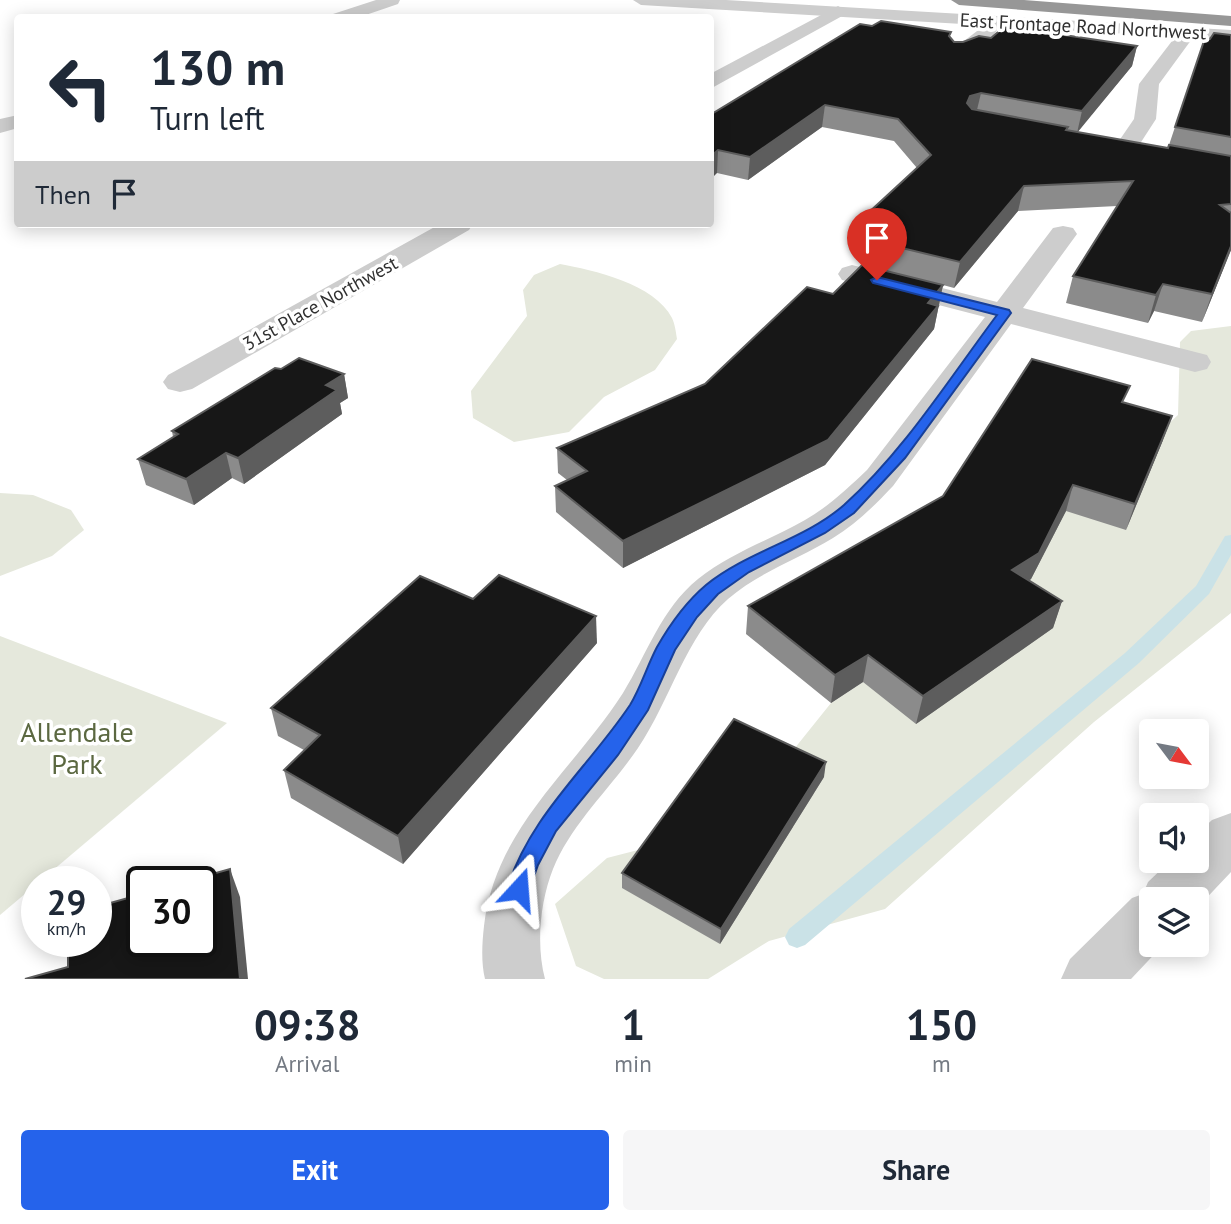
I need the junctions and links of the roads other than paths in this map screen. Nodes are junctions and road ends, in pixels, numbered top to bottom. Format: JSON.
{"nodes":[{"id":1,"x":392,"y":0,"type":"edge"},
{"id":2,"x":641,"y":0,"type":"edge"},
{"id":3,"x":959,"y":0,"type":"edge"},
{"id":4,"x":1009,"y":0,"type":"edge"},
{"id":5,"x":838,"y":11,"type":"junction"},
{"id":6,"x":1231,"y":11,"type":"edge"},
{"id":7,"x":351,"y":14,"type":"edge"},
{"id":8,"x":993,"y":20,"type":"junction"},
{"id":9,"x":1231,"y":21,"type":"edge"},
{"id":10,"x":1188,"y":32,"type":"junction"},
{"id":11,"x":1231,"y":35,"type":"edge"},
{"id":12,"x":957,"y":55,"type":"edge"},
{"id":13,"x":714,"y":81,"type":"edge"},
{"id":14,"x":1097,"y":146,"type":"edge"},
{"id":15,"x":1124,"y":151,"type":"junction"},
{"id":16,"x":1150,"y":156,"type":"edge"},
{"id":17,"x":453,"y":228,"type":"edge"},
{"id":18,"x":1063,"y":234,"type":"dead end"},
{"id":19,"x":852,"y":274,"type":"edge"},
{"id":20,"x":1004,"y":313,"type":"junction"},
{"id":21,"x":1195,"y":362,"type":"dead end"},
{"id":22,"x":180,"y":382,"type":"dead end"},
{"id":23,"x":1231,"y":836,"type":"edge"},
{"id":24,"x":1181,"y":887,"type":"edge"},
{"id":25,"x":1139,"y":929,"type":"edge"},
{"id":26,"x":515,"y":979,"type":"edge"},
{"id":27,"x":1091,"y":979,"type":"edge"}],
"edges":[{"from":1,"to":7,"type":"street"},
{"from":2,"to":5,"type":"street","name":"East Frontage Road Northwest"},
{"from":3,"to":9,"type":"highway"},
{"from":4,"to":6,"type":"highway"},
{"from":5,"to":8,"type":"street","name":"East Frontage Road Northwest"},
{"from":5,"to":13,"type":"street"},
{"from":8,"to":10,"type":"street","name":"East Frontage Road Northwest"},
{"from":8,"to":12,"type":"street"},
{"from":10,"to":11,"type":"street","name":"East Frontage Road Northwest"},
{"from":10,"to":15,"type":"street"},
{"from":14,"to":15,"type":"street"},
{"from":15,"to":16,"type":"street"},
{"from":17,"to":22,"type":"street","name":"31st Place Northwest"},
{"from":18,"to":20,"type":"street"},
{"from":19,"to":20,"type":"street"},
{"from":20,"to":21,"type":"street"},
{"from":20,"to":26,"type":"street"},
{"from":23,"to":24,"type":"street"},
{"from":25,"to":27,"type":"street"}]}
